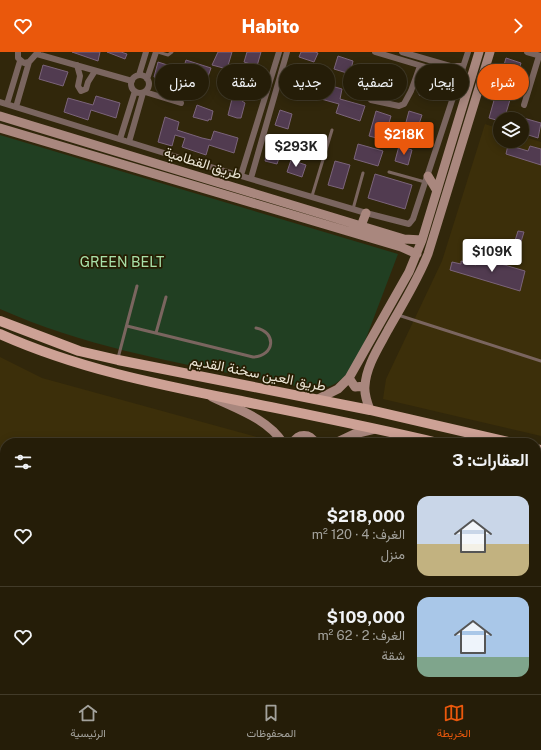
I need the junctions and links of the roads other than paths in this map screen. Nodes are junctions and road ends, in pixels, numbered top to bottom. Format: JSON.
{"nodes":[{"id":1,"x":17,"y":52,"type":"edge"},
{"id":2,"x":146,"y":52,"type":"edge"},
{"id":3,"x":157,"y":52,"type":"edge"},
{"id":4,"x":172,"y":52,"type":"edge"},
{"id":5,"x":279,"y":52,"type":"edge"},
{"id":6,"x":287,"y":52,"type":"edge"},
{"id":7,"x":375,"y":52,"type":"edge"},
{"id":8,"x":402,"y":52,"type":"edge"},
{"id":9,"x":468,"y":52,"type":"edge"},
{"id":10,"x":479,"y":52,"type":"edge"},
{"id":11,"x":490,"y":52,"type":"edge"},
{"id":12,"x":527,"y":52,"type":"edge"},
{"id":13,"x":37,"y":53,"type":"edge"},
{"id":14,"x":540,"y":56,"type":"edge"},
{"id":15,"x":20,"y":61,"type":"junction"},
{"id":16,"x":29,"y":62,"type":"junction"},
{"id":17,"x":415,"y":64,"type":"edge"},
{"id":18,"x":443,"y":64,"type":"edge"},
{"id":19,"x":464,"y":64,"type":"edge"},
{"id":20,"x":77,"y":65,"type":"junction"},
{"id":21,"x":95,"y":71,"type":"junction"},
{"id":22,"x":139,"y":75,"type":"junction"},
{"id":23,"x":147,"y":79,"type":"junction"},
{"id":24,"x":415,"y":80,"type":"edge"},
{"id":25,"x":132,"y":81,"type":"junction"},
{"id":26,"x":135,"y":91,"type":"junction"},
{"id":27,"x":144,"y":92,"type":"junction"},
{"id":28,"x":407,"y":98,"type":"edge"},
{"id":29,"x":371,"y":100,"type":"dead end"},
{"id":30,"x":406,"y":100,"type":"edge"},
{"id":31,"x":452,"y":100,"type":"edge"},
{"id":32,"x":0,"y":102,"type":"edge"},
{"id":33,"x":181,"y":103,"type":"dead end"},
{"id":34,"x":7,"y":104,"type":"junction"},
{"id":35,"x":524,"y":105,"type":"dead end"},
{"id":36,"x":16,"y":107,"type":"junction"},
{"id":37,"x":0,"y":116,"type":"edge"},
{"id":38,"x":2,"y":130,"type":"edge"},
{"id":39,"x":332,"y":130,"type":"dead end"},
{"id":40,"x":120,"y":138,"type":"junction"},
{"id":41,"x":129,"y":142,"type":"junction"},
{"id":42,"x":124,"y":153,"type":"junction"},
{"id":43,"x":121,"y":165,"type":"junction"},
{"id":44,"x":389,"y":172,"type":"dead end"},
{"id":45,"x":363,"y":173,"type":"dead end"},
{"id":46,"x":241,"y":175,"type":"junction"},
{"id":47,"x":251,"y":178,"type":"junction"},
{"id":48,"x":427,"y":179,"type":"junction"},
{"id":49,"x":437,"y":191,"type":"junction"},
{"id":50,"x":312,"y":196,"type":"junction"},
{"id":51,"x":353,"y":209,"type":"junction"},
{"id":52,"x":366,"y":213,"type":"junction"},
{"id":53,"x":361,"y":226,"type":"junction"},
{"id":54,"x":422,"y":240,"type":"junction"},
{"id":55,"x":417,"y":254,"type":"junction"},
{"id":56,"x":137,"y":286,"type":"dead end"},
{"id":57,"x":166,"y":297,"type":"dead end"},
{"id":58,"x":397,"y":315,"type":"junction"},
{"id":59,"x":0,"y":321,"type":"edge"},
{"id":60,"x":127,"y":326,"type":"junction"},
{"id":61,"x":256,"y":328,"type":"dead end"},
{"id":62,"x":156,"y":333,"type":"junction"},
{"id":63,"x":0,"y":334,"type":"edge"},
{"id":64,"x":118,"y":360,"type":"junction"},
{"id":65,"x":541,"y":361,"type":"edge"},
{"id":66,"x":349,"y":378,"type":"junction"},
{"id":67,"x":365,"y":386,"type":"junction"},
{"id":68,"x":206,"y":394,"type":"junction"},
{"id":69,"x":318,"y":399,"type":"junction"},
{"id":70,"x":370,"y":410,"type":"junction"},
{"id":71,"x":377,"y":428,"type":"junction"},
{"id":72,"x":279,"y":438,"type":"edge"},
{"id":73,"x":298,"y":438,"type":"edge"},
{"id":74,"x":311,"y":438,"type":"edge"},
{"id":75,"x":346,"y":438,"type":"edge"},
{"id":76,"x":418,"y":438,"type":"edge"},
{"id":77,"x":491,"y":438,"type":"edge"}],
"edges":[{"from":1,"to":15,"type":"street"},
{"from":2,"to":22,"type":"street"},
{"from":3,"to":4,"type":"lane"},
{"from":3,"to":23,"type":"street"},
{"from":5,"to":46,"type":"street"},
{"from":6,"to":47,"type":"street"},
{"from":7,"to":17,"type":"street"},
{"from":8,"to":18,"type":"street"},
{"from":9,"to":19,"type":"street"},
{"from":10,"to":49,"type":"street"},
{"from":11,"to":58,"type":"street"},
{"from":12,"to":14,"type":"street"},
{"from":13,"to":16,"type":"street"},
{"from":13,"to":20,"type":"street"},
{"from":14,"to":35,"type":"street"},
{"from":15,"to":16,"type":"street"},
{"from":15,"to":34,"type":"street"},
{"from":16,"to":36,"type":"street"},
{"from":20,"to":21,"type":"street"},
{"from":20,"to":21,"type":"street"},
{"from":21,"to":25,"type":"street"},
{"from":22,"to":23,"type":"street"},
{"from":22,"to":25,"type":"street"},
{"from":23,"to":27,"type":"street"},
{"from":24,"to":28,"type":"street"},
{"from":25,"to":26,"type":"street"},
{"from":26,"to":27,"type":"street"},
{"from":26,"to":40,"type":"street"},
{"from":27,"to":33,"type":"street"},
{"from":27,"to":41,"type":"street"},
{"from":29,"to":30,"type":"street"},
{"from":31,"to":48,"type":"street"},
{"from":32,"to":34,"type":"street"},
{"from":34,"to":36,"type":"street"},
{"from":36,"to":40,"type":"street"},
{"from":37,"to":42,"type":"street","name":"طريق القطامية"},
{"from":38,"to":43,"type":"street","name":"طريق القطامية"},
{"from":39,"to":50,"type":"lane"},
{"from":40,"to":41,"type":"street"},
{"from":41,"to":46,"type":"street"},
{"from":42,"to":43,"type":"street"},
{"from":42,"to":53,"type":"street","name":"طريق القطامية"},
{"from":43,"to":55,"type":"street","name":"طريق القطامية"},
{"from":44,"to":48,"type":"lane"},
{"from":45,"to":51,"type":"lane"},
{"from":46,"to":47,"type":"street"},
{"from":47,"to":50,"type":"street"},
{"from":48,"to":49,"type":"street"},
{"from":48,"to":52,"type":"street"},
{"from":49,"to":54,"type":"street"},
{"from":50,"to":51,"type":"street"},
{"from":51,"to":52,"type":"street"},
{"from":52,"to":53,"type":"street"},
{"from":53,"to":54,"type":"street","name":"طريق القطامية"},
{"from":54,"to":55,"type":"street"},
{"from":55,"to":66,"type":"street"},
{"from":56,"to":60,"type":"lane"},
{"from":57,"to":62,"type":"lane"},
{"from":58,"to":65,"type":"lane"},
{"from":58,"to":67,"type":"street"},
{"from":59,"to":64,"type":"main road","name":"طريق العين سخنة القديم"},
{"from":60,"to":62,"type":"lane"},
{"from":60,"to":64,"type":"lane"},
{"from":61,"to":62,"type":"lane"},
{"from":63,"to":68,"type":"main road"},
{"from":64,"to":69,"type":"main road","name":"طريق العين سخنة القديم"},
{"from":66,"to":67,"type":"street"},
{"from":66,"to":69,"type":"street"},
{"from":67,"to":70,"type":"street"},
{"from":68,"to":71,"type":"main road"},
{"from":68,"to":72,"type":"street"},
{"from":69,"to":70,"type":"main road","name":"طريق العين سخنة القديم"},
{"from":70,"to":77,"type":"main road","name":"طريق العين سخنة القديم"},
{"from":71,"to":75,"type":"street"},
{"from":71,"to":76,"type":"main road"},
{"from":73,"to":74,"type":"street"}]}
